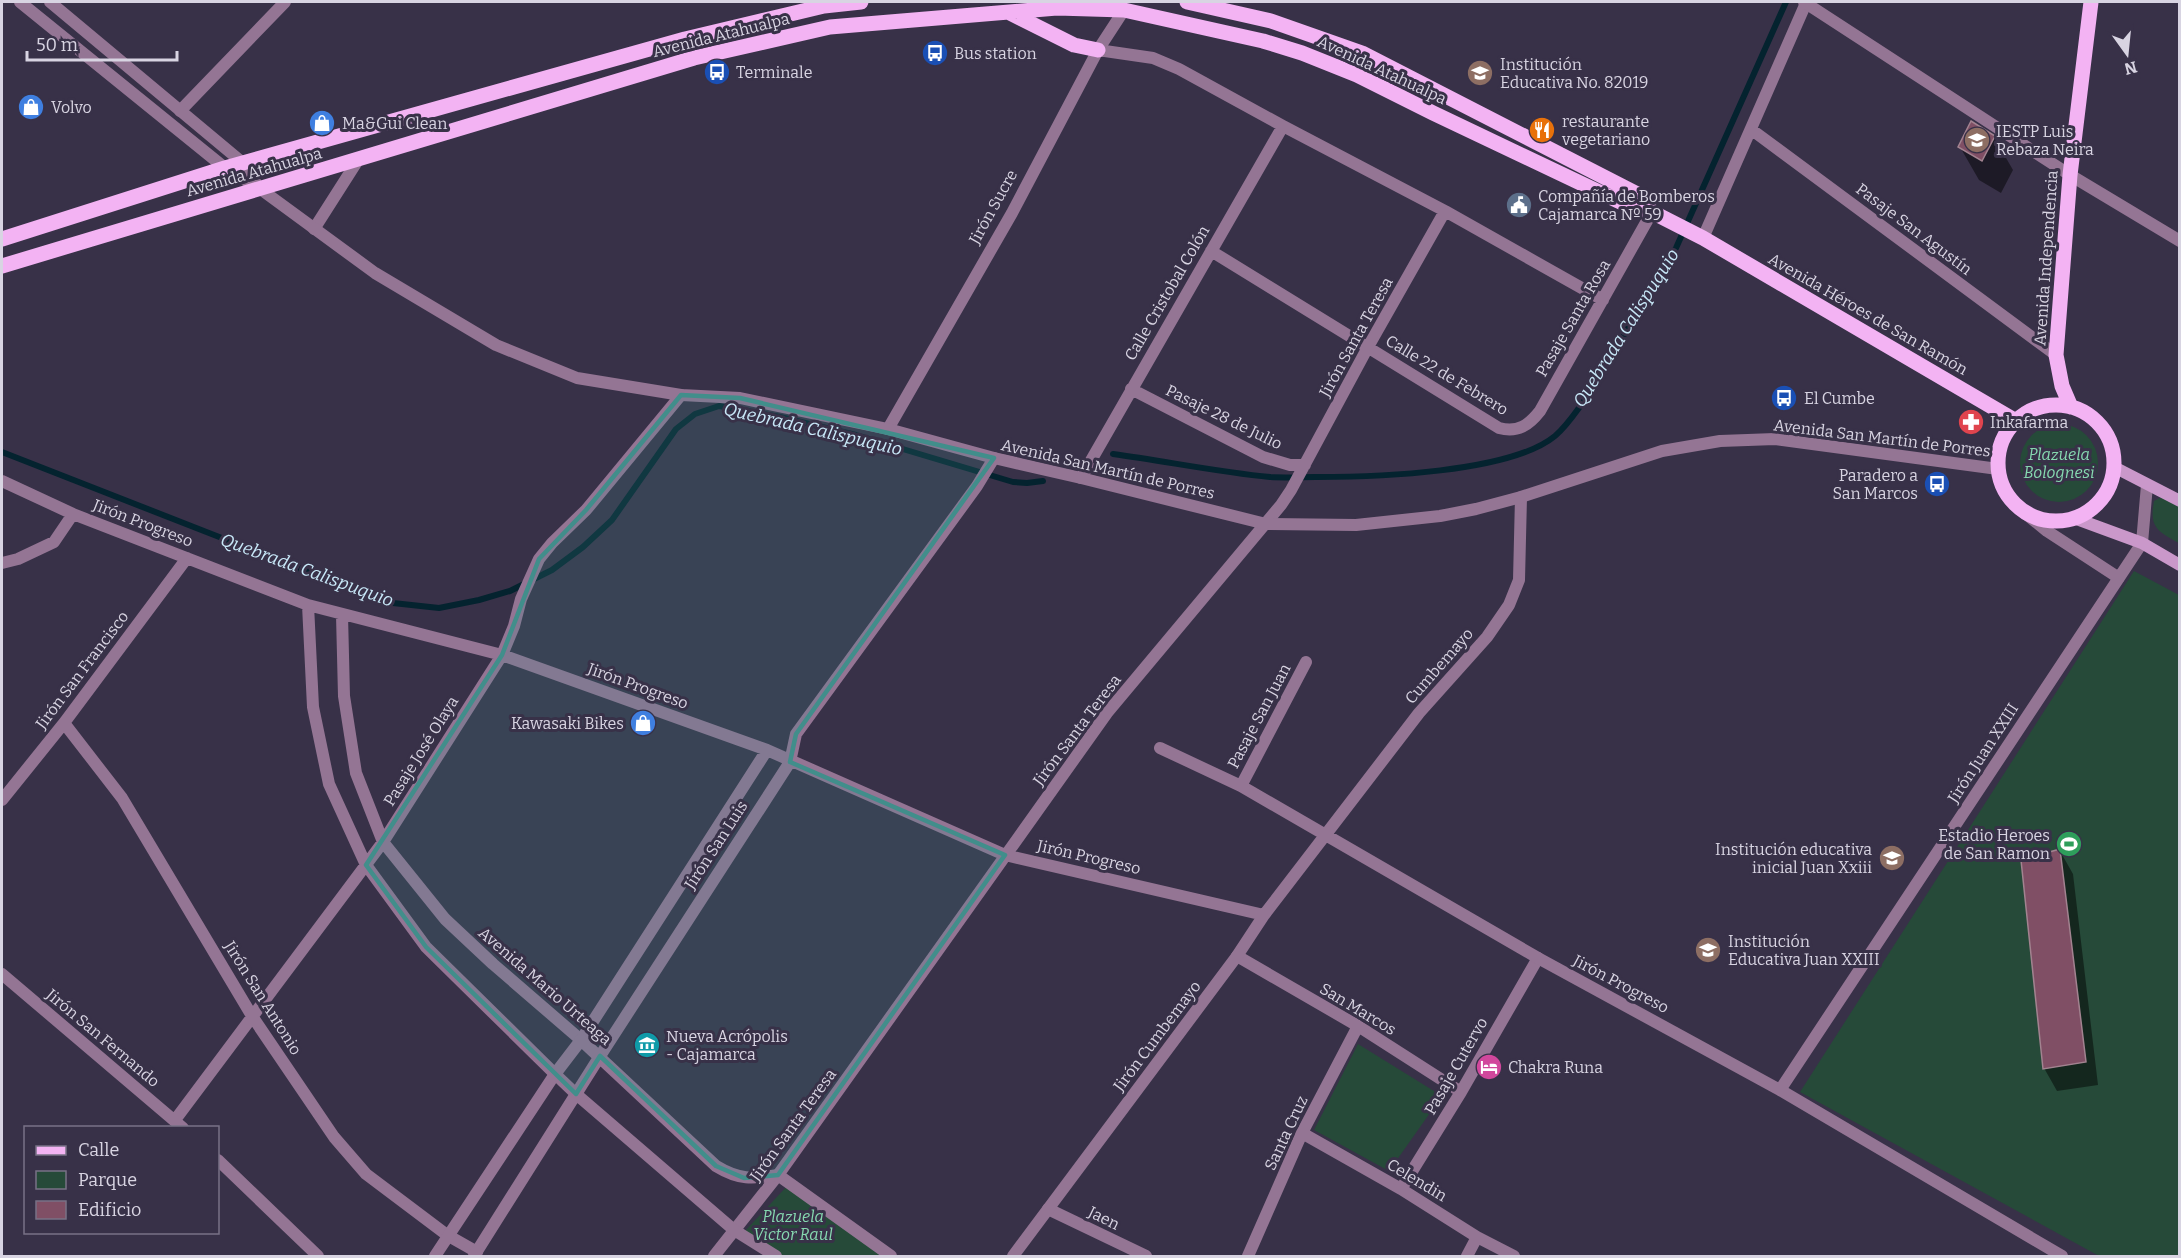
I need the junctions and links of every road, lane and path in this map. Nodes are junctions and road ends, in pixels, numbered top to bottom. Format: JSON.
{"nodes":[{"id":1,"x":20,"y":2,"type":"edge"},
{"id":2,"x":50,"y":2,"type":"edge"},
{"id":3,"x":285,"y":2,"type":"edge"},
{"id":4,"x":861,"y":2,"type":"edge"},
{"id":5,"x":1187,"y":2,"type":"edge"},
{"id":6,"x":1805,"y":2,"type":"edge"},
{"id":7,"x":2091,"y":2,"type":"edge"},
{"id":8,"x":1057,"y":5,"type":"edge"},
{"id":9,"x":1126,"y":6,"type":"edge"},
{"id":10,"x":1010,"y":13,"type":"junction"},
{"id":11,"x":1098,"y":50,"type":"junction"},
{"id":12,"x":180,"y":111,"type":"junction"},
{"id":13,"x":1283,"y":126,"type":"junction"},
{"id":14,"x":1752,"y":130,"type":"junction"},
{"id":15,"x":358,"y":160,"type":"junction"},
{"id":16,"x":243,"y":163,"type":"junction"},
{"id":17,"x":225,"y":168,"type":"junction"},
{"id":18,"x":2070,"y":175,"type":"junction"},
{"id":19,"x":259,"y":188,"type":"junction"},
{"id":20,"x":1445,"y":211,"type":"junction"},
{"id":21,"x":1652,"y":212,"type":"junction"},
{"id":22,"x":314,"y":229,"type":"junction"},
{"id":23,"x":1701,"y":237,"type":"junction"},
{"id":24,"x":2,"y":239,"type":"edge"},
{"id":25,"x":2180,"y":242,"type":"edge"},
{"id":26,"x":1211,"y":251,"type":"junction"},
{"id":27,"x":2,"y":267,"type":"edge"},
{"id":28,"x":1603,"y":300,"type":"junction"},
{"id":29,"x":1368,"y":347,"type":"junction"},
{"id":30,"x":2056,"y":355,"type":"junction"},
{"id":31,"x":1131,"y":389,"type":"junction"},
{"id":32,"x":681,"y":395,"type":"junction"},
{"id":33,"x":2072,"y":407,"type":"junction"},
{"id":34,"x":2016,"y":421,"type":"junction"},
{"id":35,"x":888,"y":429,"type":"junction"},
{"id":36,"x":1514,"y":430,"type":"joint"},
{"id":37,"x":992,"y":462,"type":"junction"},
{"id":38,"x":1305,"y":465,"type":"junction"},
{"id":39,"x":2114,"y":467,"type":"junction"},
{"id":40,"x":1998,"y":469,"type":"junction"},
{"id":41,"x":1081,"y":478,"type":"junction"},
{"id":42,"x":2,"y":481,"type":"edge"},
{"id":43,"x":2147,"y":485,"type":"junction"},
{"id":44,"x":1521,"y":497,"type":"junction"},
{"id":45,"x":2180,"y":501,"type":"edge"},
{"id":46,"x":2015,"y":505,"type":"junction"},
{"id":47,"x":73,"y":514,"type":"junction"},
{"id":48,"x":2074,"y":518,"type":"junction"},
{"id":49,"x":1266,"y":524,"type":"junction"},
{"id":50,"x":2142,"y":543,"type":"junction"},
{"id":51,"x":187,"y":558,"type":"junction"},
{"id":52,"x":2,"y":563,"type":"edge"},
{"id":53,"x":2180,"y":566,"type":"edge"},
{"id":54,"x":2119,"y":578,"type":"junction"},
{"id":55,"x":308,"y":605,"type":"junction"},
{"id":56,"x":342,"y":615,"type":"junction"},
{"id":57,"x":502,"y":655,"type":"junction"},
{"id":58,"x":1306,"y":662,"type":"dead end"},
{"id":59,"x":64,"y":723,"type":"junction"},
{"id":60,"x":1160,"y":748,"type":"dead end"},
{"id":61,"x":767,"y":750,"type":"junction"},
{"id":62,"x":790,"y":762,"type":"junction"},
{"id":63,"x":1242,"y":786,"type":"junction"},
{"id":64,"x":2,"y":800,"type":"edge"},
{"id":65,"x":1326,"y":835,"type":"junction"},
{"id":66,"x":383,"y":842,"type":"junction"},
{"id":67,"x":1005,"y":855,"type":"junction"},
{"id":68,"x":366,"y":865,"type":"junction"},
{"id":69,"x":1264,"y":915,"type":"junction"},
{"id":70,"x":1237,"y":957,"type":"junction"},
{"id":71,"x":1538,"y":958,"type":"junction"},
{"id":72,"x":2,"y":974,"type":"edge"},
{"id":73,"x":252,"y":1016,"type":"junction"},
{"id":74,"x":1358,"y":1026,"type":"junction"},
{"id":75,"x":581,"y":1040,"type":"junction"},
{"id":76,"x":600,"y":1056,"type":"junction"},
{"id":77,"x":555,"y":1074,"type":"junction"},
{"id":78,"x":1780,"y":1090,"type":"junction"},
{"id":79,"x":1461,"y":1092,"type":"junction"},
{"id":80,"x":576,"y":1094,"type":"junction"},
{"id":81,"x":179,"y":1124,"type":"edge"},
{"id":82,"x":1302,"y":1132,"type":"junction"},
{"id":83,"x":219,"y":1161,"type":"edge"},
{"id":84,"x":778,"y":1176,"type":"junction"},
{"id":85,"x":1401,"y":1189,"type":"junction"},
{"id":86,"x":1048,"y":1209,"type":"junction"},
{"id":87,"x":734,"y":1230,"type":"junction"},
{"id":88,"x":447,"y":1235,"type":"junction"},
{"id":89,"x":1478,"y":1237,"type":"junction"},
{"id":90,"x":475,"y":1254,"type":"edge"},
{"id":91,"x":318,"y":1257,"type":"edge"},
{"id":92,"x":435,"y":1257,"type":"edge"},
{"id":93,"x":714,"y":1257,"type":"edge"},
{"id":94,"x":776,"y":1257,"type":"edge"},
{"id":95,"x":891,"y":1257,"type":"edge"},
{"id":96,"x":1013,"y":1257,"type":"edge"},
{"id":97,"x":1146,"y":1257,"type":"edge"},
{"id":98,"x":1248,"y":1257,"type":"edge"},
{"id":99,"x":1467,"y":1257,"type":"edge"},
{"id":100,"x":1514,"y":1257,"type":"edge"},
{"id":101,"x":2062,"y":1257,"type":"edge"}],
"edges":[{"from":1,"to":17,"type":"street","name":"Avenida San Martín de Porres"},
{"from":2,"to":12,"type":"street","name":"Avenida San Martín de Porres"},
{"from":3,"to":12,"type":"street"},
{"from":4,"to":16,"type":"main road","name":"Avenida Atahualpa"},
{"from":5,"to":21,"type":"main road","name":"Avenida Atahualpa"},
{"from":6,"to":14,"type":"street"},
{"from":6,"to":18,"type":"street"},
{"from":7,"to":18,"type":"main road","name":"Avenida Independencia"},
{"from":8,"to":9,"type":"main road","name":"Avenida Atahualpa"},
{"from":8,"to":10,"type":"main road","name":"Avenida Atahualpa"},
{"from":9,"to":11,"type":"street","name":"Jirón Sucre"},
{"from":9,"to":21,"type":"main road","name":"Avenida Atahualpa"},
{"from":10,"to":11,"type":"main road"},
{"from":10,"to":15,"type":"main road","name":"Avenida Atahualpa"},
{"from":11,"to":13,"type":"street"},
{"from":11,"to":35,"type":"street","name":"Jirón Sucre"},
{"from":12,"to":16,"type":"street","name":"Avenida San Martín de Porres"},
{"from":13,"to":20,"type":"street"},
{"from":13,"to":26,"type":"street","name":"Calle Cristobal Colón"},
{"from":14,"to":23,"type":"street"},
{"from":14,"to":30,"type":"street","name":"Pasaje San Agustín"},
{"from":15,"to":19,"type":"main road","name":"Avenida Atahualpa"},
{"from":15,"to":22,"type":"street"},
{"from":16,"to":17,"type":"main road","name":"Avenida Atahualpa"},
{"from":16,"to":19,"type":"street","name":"Avenida San Martín de Porres"},
{"from":17,"to":19,"type":"street","name":"Avenida San Martín de Porres"},
{"from":17,"to":24,"type":"main road","name":"Avenida Atahualpa"},
{"from":18,"to":25,"type":"street"},
{"from":18,"to":30,"type":"main road","name":"Avenida Independencia"},
{"from":19,"to":22,"type":"street","name":"Avenida San Martín de Porres"},
{"from":19,"to":27,"type":"main road","name":"Avenida Atahualpa"},
{"from":20,"to":28,"type":"street"},
{"from":20,"to":29,"type":"street","name":"Jirón Santa Teresa"},
{"from":21,"to":23,"type":"main road","name":"Avenida Atahualpa"},
{"from":21,"to":28,"type":"street","name":"Pasaje Santa Rosa"},
{"from":22,"to":32,"type":"street","name":"Avenida San Martín de Porres"},
{"from":23,"to":34,"type":"main road","name":"Avenida Héroes de San Ramón"},
{"from":26,"to":29,"type":"street","name":"Calle 22 de Febrero"},
{"from":26,"to":31,"type":"street","name":"Calle Cristobal Colón"},
{"from":28,"to":36,"type":"street","name":"Pasaje Santa Rosa"},
{"from":29,"to":36,"type":"street","name":"Calle 22 de Febrero"},
{"from":29,"to":38,"type":"street","name":"Jirón Santa Teresa"},
{"from":30,"to":33,"type":"main road","name":"Avenida Independencia"},
{"from":31,"to":38,"type":"street","name":"Pasaje 28 de Julio"},
{"from":31,"to":41,"type":"street","name":"Calle Cristobal Colón"},
{"from":32,"to":35,"type":"street","name":"Avenida San Martín de Porres"},
{"from":32,"to":57,"type":"street","name":"Pasaje José Olaya"},
{"from":33,"to":34,"type":"main road"},
{"from":33,"to":39,"type":"main road"},
{"from":34,"to":40,"type":"main road"},
{"from":35,"to":37,"type":"street","name":"Avenida San Martín de Porres"},
{"from":37,"to":41,"type":"street","name":"Avenida San Martín de Porres"},
{"from":37,"to":62,"type":"street","name":"Jirón San Luis"},
{"from":38,"to":49,"type":"street","name":"Jirón Santa Teresa"},
{"from":39,"to":43,"type":"main road"},
{"from":39,"to":48,"type":"main road"},
{"from":40,"to":44,"type":"street","name":"Avenida San Martín de Porres"},
{"from":40,"to":46,"type":"main road"},
{"from":41,"to":49,"type":"street","name":"Avenida San Martín de Porres"},
{"from":42,"to":47,"type":"street","name":"Jirón Progreso"},
{"from":43,"to":45,"type":"main road"},
{"from":43,"to":50,"type":"street","name":"Jirón Juan XXIII"},
{"from":44,"to":49,"type":"street","name":"Avenida San Martín de Porres"},
{"from":44,"to":65,"type":"street","name":"Cumbemayo"},
{"from":46,"to":48,"type":"main road"},
{"from":46,"to":54,"type":"street"},
{"from":47,"to":51,"type":"street","name":"Jirón Progreso"},
{"from":47,"to":52,"type":"street"},
{"from":48,"to":50,"type":"main road"},
{"from":49,"to":67,"type":"street","name":"Jirón Santa Teresa"},
{"from":50,"to":53,"type":"main road"},
{"from":50,"to":54,"type":"street","name":"Jirón Juan XXIII"},
{"from":51,"to":55,"type":"street","name":"Jirón Progreso"},
{"from":51,"to":59,"type":"street","name":"Jirón San Francisco"},
{"from":54,"to":78,"type":"street","name":"Jirón Juan XXIII"},
{"from":55,"to":56,"type":"street","name":"Jirón Progreso"},
{"from":55,"to":68,"type":"street"},
{"from":56,"to":57,"type":"street","name":"Jirón Progreso"},
{"from":56,"to":66,"type":"street","name":"Avenida Mario Urteaga"},
{"from":57,"to":61,"type":"street","name":"Jirón Progreso"},
{"from":57,"to":66,"type":"street","name":"Pasaje José Olaya"},
{"from":58,"to":63,"type":"street","name":"Pasaje San Juan"},
{"from":59,"to":64,"type":"street","name":"Jirón San Francisco"},
{"from":59,"to":73,"type":"street","name":"Jirón San Antonio"},
{"from":60,"to":63,"type":"street","name":"Jirón Progreso"},
{"from":61,"to":62,"type":"street","name":"Jirón Progreso"},
{"from":61,"to":75,"type":"street","name":"Jirón San Luis"},
{"from":62,"to":67,"type":"street","name":"Jirón Progreso"},
{"from":62,"to":76,"type":"street","name":"Jirón San Luis"},
{"from":63,"to":65,"type":"street","name":"Jirón Progreso"},
{"from":65,"to":69,"type":"street","name":"Jirón Cumbemayo"},
{"from":65,"to":71,"type":"street","name":"Jirón Progreso"},
{"from":66,"to":68,"type":"street","name":"Pasaje José Olaya"},
{"from":66,"to":75,"type":"street","name":"Avenida Mario Urteaga"},
{"from":67,"to":69,"type":"street","name":"Jirón Progreso"},
{"from":67,"to":84,"type":"street","name":"Jirón Santa Teresa"},
{"from":68,"to":73,"type":"street","name":"Pasaje José Olaya"},
{"from":68,"to":77,"type":"street"},
{"from":69,"to":70,"type":"street","name":"Jirón Cumbemayo"},
{"from":70,"to":74,"type":"street","name":"San Marcos"},
{"from":70,"to":86,"type":"street","name":"Jirón Cumbemayo"},
{"from":71,"to":78,"type":"street","name":"Jirón Progreso"},
{"from":71,"to":79,"type":"street","name":"Pasaje Cutervo"},
{"from":72,"to":81,"type":"street","name":"Jirón San Fernando"},
{"from":73,"to":81,"type":"street","name":"Pasaje José Olaya"},
{"from":73,"to":88,"type":"street","name":"Jirón San Antonio"},
{"from":74,"to":79,"type":"street","name":"San Marcos"},
{"from":74,"to":82,"type":"street","name":"Santa Cruz"},
{"from":75,"to":76,"type":"street","name":"Avenida Mario Urteaga"},
{"from":75,"to":77,"type":"street","name":"Jirón San Luis"},
{"from":76,"to":80,"type":"street","name":"Jirón San Luis"},
{"from":76,"to":84,"type":"street","name":"Avenida Mario Urteaga"},
{"from":77,"to":80,"type":"street"},
{"from":77,"to":88,"type":"street","name":"Jirón San Luis"},
{"from":78,"to":101,"type":"street","name":"Jirón Progreso"},
{"from":79,"to":85,"type":"street","name":"Pasaje Cutervo"},
{"from":80,"to":87,"type":"street"},
{"from":80,"to":90,"type":"street","name":"Jirón San Luis"},
{"from":82,"to":85,"type":"street","name":"Celendin"},
{"from":82,"to":98,"type":"street","name":"Santa Cruz"},
{"from":83,"to":91,"type":"street"},
{"from":84,"to":87,"type":"street","name":"Jirón Santa Teresa"},
{"from":84,"to":95,"type":"street"},
{"from":85,"to":89,"type":"street","name":"Celendin"},
{"from":86,"to":96,"type":"street","name":"Jirón Cumbemayo"},
{"from":86,"to":97,"type":"street","name":"Jaen"},
{"from":87,"to":93,"type":"street","name":"Jirón Santa Teresa"},
{"from":87,"to":94,"type":"street"},
{"from":88,"to":90,"type":"street","name":"Jirón San Antonio"},
{"from":88,"to":92,"type":"street","name":"Jirón San Luis"},
{"from":89,"to":99,"type":"street"},
{"from":89,"to":100,"type":"street","name":"Celendin"}]}
